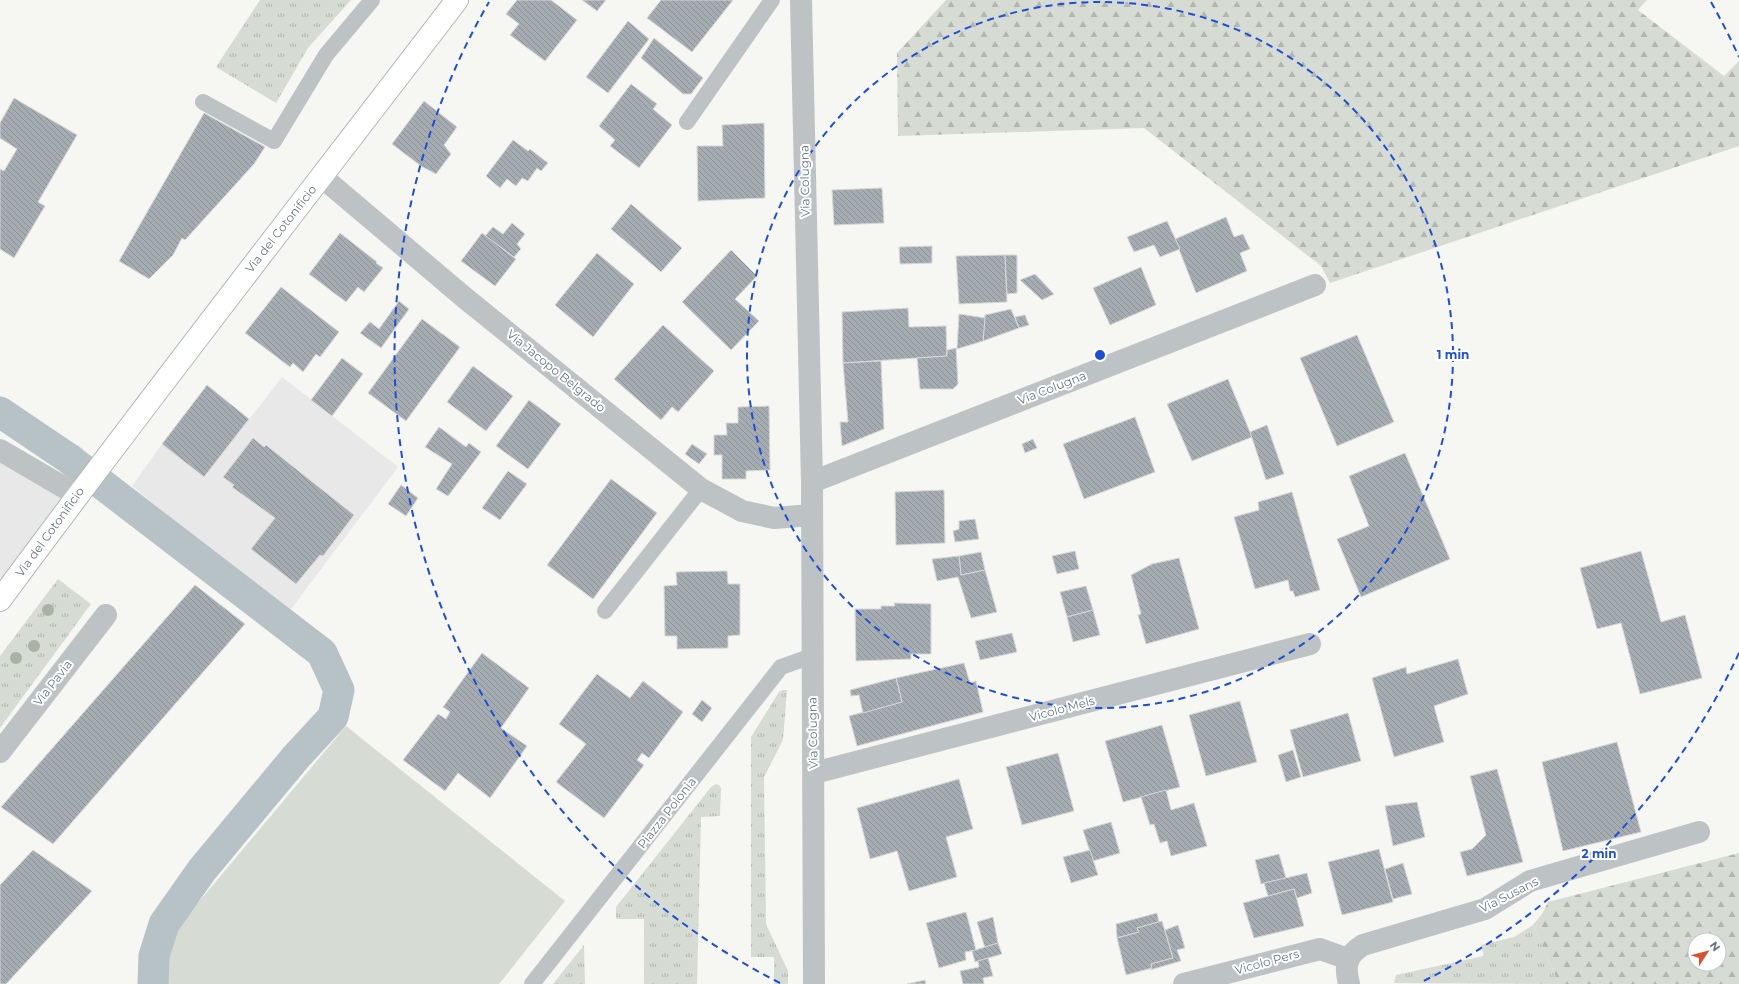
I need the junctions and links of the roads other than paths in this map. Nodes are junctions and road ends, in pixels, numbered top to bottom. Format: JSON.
{"nodes":[{"id":1,"x":372,"y":0,"type":"edge"},
{"id":2,"x":457,"y":0,"type":"edge"},
{"id":3,"x":772,"y":0,"type":"edge"},
{"id":4,"x":801,"y":0,"type":"edge"},
{"id":5,"x":203,"y":102,"type":"dead end"},
{"id":6,"x":687,"y":122,"type":"dead end"},
{"id":7,"x":322,"y":177,"type":"junction"},
{"id":8,"x":1315,"y":285,"type":"dead end"},
{"id":9,"x":0,"y":450,"type":"edge"},
{"id":10,"x":812,"y":482,"type":"junction"},
{"id":11,"x":82,"y":489,"type":"junction"},
{"id":12,"x":701,"y":489,"type":"junction"},
{"id":13,"x":812,"y":515,"type":"junction"},
{"id":14,"x":0,"y":600,"type":"edge"},
{"id":15,"x":605,"y":610,"type":"dead end"},
{"id":16,"x":106,"y":615,"type":"dead end"},
{"id":17,"x":1310,"y":644,"type":"dead end"},
{"id":18,"x":812,"y":656,"type":"junction"},
{"id":19,"x":0,"y":752,"type":"edge"},
{"id":20,"x":814,"y":773,"type":"junction"},
{"id":21,"x":1699,"y":832,"type":"dead end"},
{"id":22,"x":1348,"y":959,"type":"junction"},
{"id":23,"x":532,"y":984,"type":"edge"},
{"id":24,"x":814,"y":984,"type":"edge"},
{"id":25,"x":1184,"y":984,"type":"edge"},
{"id":26,"x":1349,"y":984,"type":"edge"}],
"edges":[{"from":1,"to":5,"type":"lane"},
{"from":2,"to":7,"type":"main road","name":"Via del Cotonificio"},
{"from":3,"to":6,"type":"lane"},
{"from":4,"to":10,"type":"street","name":"Via Colugna"},
{"from":7,"to":11,"type":"main road","name":"Via del Cotonificio"},
{"from":7,"to":12,"type":"street","name":"Via Jacopo Belgrado"},
{"from":8,"to":10,"type":"street","name":"Via Colugna"},
{"from":9,"to":11,"type":"street"},
{"from":10,"to":13,"type":"street","name":"Via Colugna"},
{"from":11,"to":14,"type":"main road","name":"Via del Cotonificio"},
{"from":12,"to":13,"type":"street","name":"Via Jacopo Belgrado"},
{"from":12,"to":15,"type":"lane"},
{"from":13,"to":18,"type":"street","name":"Via Colugna"},
{"from":16,"to":19,"type":"street","name":"Via Pavia"},
{"from":17,"to":20,"type":"street","name":"Vicolo Mels"},
{"from":18,"to":20,"type":"street","name":"Via Colugna"},
{"from":18,"to":23,"type":"lane","name":"Piazza Polonia"},
{"from":20,"to":24,"type":"street","name":"Via Colugna"},
{"from":21,"to":22,"type":"street","name":"Via Susans"},
{"from":22,"to":25,"type":"street","name":"Vicolo Pers"},
{"from":22,"to":26,"type":"street"}]}
